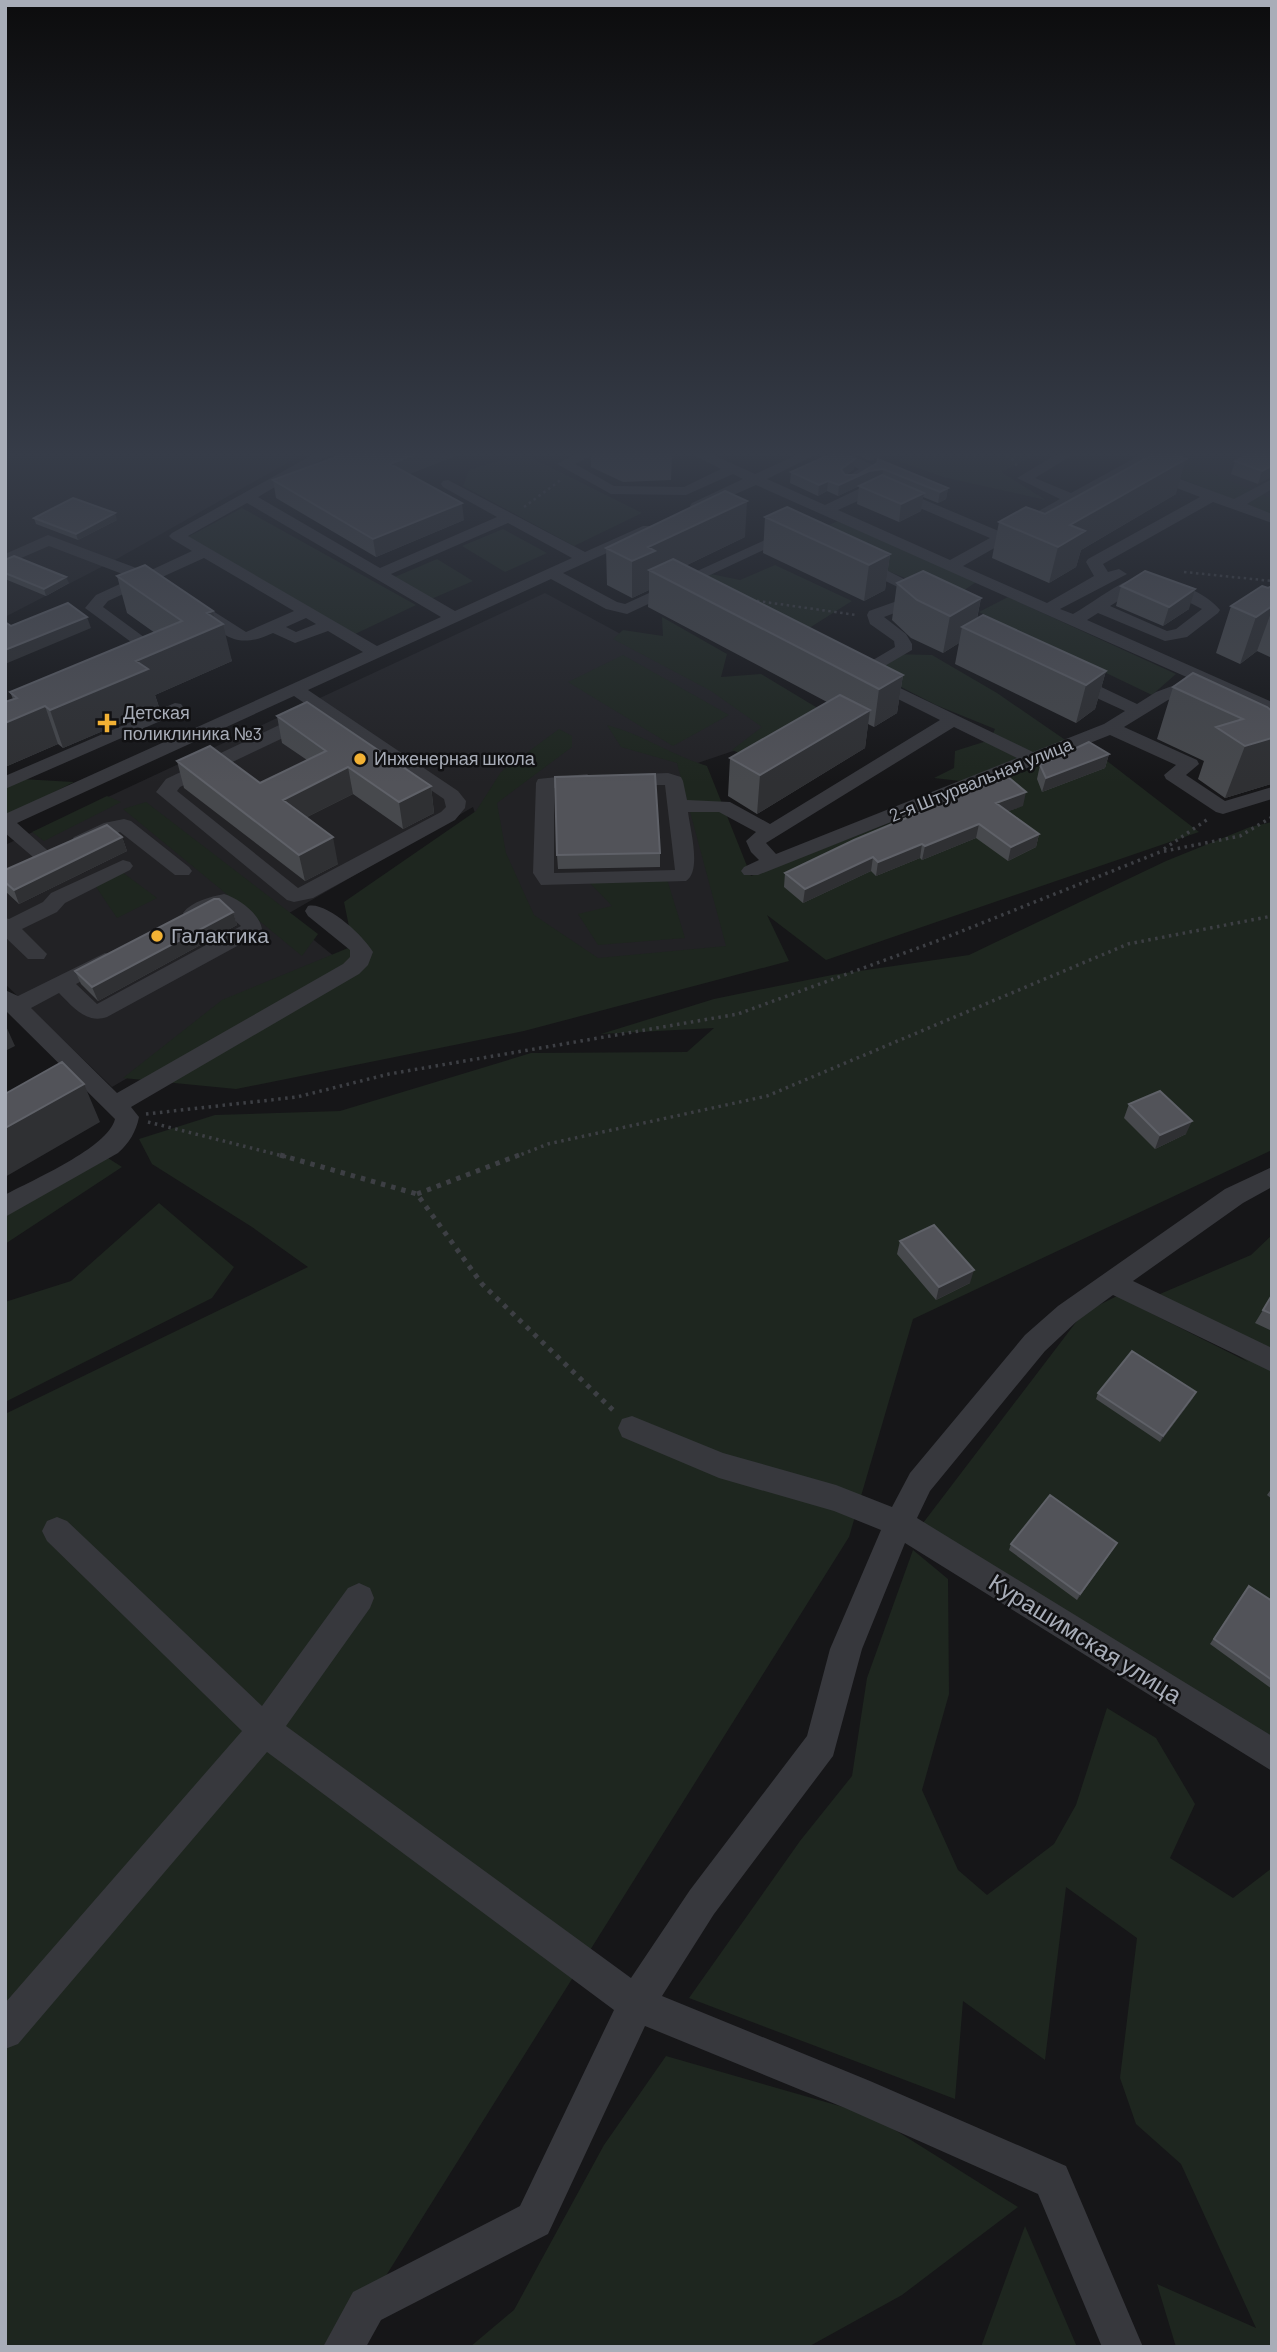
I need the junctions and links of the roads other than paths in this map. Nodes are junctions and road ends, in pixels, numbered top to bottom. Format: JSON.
{"nodes":[{"id":1,"x":112,"y":564,"type":"edge"},
{"id":2,"x":177,"y":564,"type":"edge"},
{"id":3,"x":224,"y":564,"type":"edge"},
{"id":4,"x":361,"y":564,"type":"edge"},
{"id":5,"x":402,"y":564,"type":"edge"},
{"id":6,"x":571,"y":564,"type":"edge"},
{"id":7,"x":729,"y":564,"type":"edge"},
{"id":8,"x":861,"y":564,"type":"edge"},
{"id":9,"x":946,"y":564,"type":"edge"},
{"id":10,"x":955,"y":564,"type":"edge"},
{"id":11,"x":1095,"y":564,"type":"edge"},
{"id":12,"x":951,"y":566,"type":"junction"},
{"id":13,"x":1146,"y":567,"type":"dead end"},
{"id":14,"x":551,"y":573,"type":"junction"},
{"id":15,"x":379,"y":574,"type":"junction"},
{"id":16,"x":147,"y":577,"type":"junction"},
{"id":17,"x":603,"y":578,"type":"edge"},
{"id":18,"x":1103,"y":578,"type":"junction"},
{"id":19,"x":685,"y":583,"type":"junction"},
{"id":20,"x":990,"y":583,"type":"junction"},
{"id":21,"x":581,"y":589,"type":"junction"},
{"id":22,"x":708,"y":594,"type":"edge"},
{"id":23,"x":970,"y":595,"type":"edge"},
{"id":24,"x":1097,"y":607,"type":"junction"},
{"id":25,"x":1048,"y":610,"type":"junction"},
{"id":26,"x":306,"y":612,"type":"junction"},
{"id":27,"x":454,"y":617,"type":"junction"},
{"id":28,"x":1074,"y":621,"type":"junction"},
{"id":29,"x":1224,"y":621,"type":"dead end"},
{"id":30,"x":329,"y":625,"type":"junction"},
{"id":31,"x":273,"y":627,"type":"junction"},
{"id":32,"x":376,"y":652,"type":"junction"},
{"id":33,"x":1164,"y":661,"type":"junction"},
{"id":34,"x":133,"y":664,"type":"edge"},
{"id":35,"x":1050,"y":670,"type":"edge"},
{"id":36,"x":1206,"y":680,"type":"junction"},
{"id":37,"x":295,"y":689,"type":"junction"},
{"id":38,"x":1162,"y":696,"type":"junction"},
{"id":39,"x":175,"y":708,"type":"dead end"},
{"id":40,"x":1186,"y":709,"type":"edge"},
{"id":41,"x":1272,"y":709,"type":"edge"},
{"id":42,"x":327,"y":710,"type":"junction"},
{"id":43,"x":1139,"y":711,"type":"junction"},
{"id":44,"x":953,"y":720,"type":"junction"},
{"id":45,"x":1110,"y":728,"type":"junction"},
{"id":46,"x":123,"y":731,"type":"junction"},
{"id":47,"x":152,"y":754,"type":"junction"},
{"id":48,"x":1033,"y":760,"type":"junction"},
{"id":49,"x":5,"y":783,"type":"edge"},
{"id":50,"x":1272,"y":793,"type":"edge"},
{"id":51,"x":678,"y":806,"type":"junction"},
{"id":52,"x":5,"y":822,"type":"edge"},
{"id":53,"x":770,"y":832,"type":"junction"},
{"id":54,"x":46,"y":858,"type":"junction"},
{"id":55,"x":773,"y":862,"type":"junction"},
{"id":56,"x":123,"y":866,"type":"dead end"},
{"id":57,"x":182,"y":871,"type":"dead end"},
{"id":58,"x":751,"y":871,"type":"dead end"},
{"id":59,"x":5,"y":878,"type":"edge"},
{"id":60,"x":315,"y":911,"type":"dead end"},
{"id":61,"x":178,"y":921,"type":"edge"},
{"id":62,"x":7,"y":927,"type":"edge"},
{"id":63,"x":120,"y":952,"type":"edge"},
{"id":64,"x":36,"y":954,"type":"dead end"},
{"id":65,"x":61,"y":983,"type":"junction"},
{"id":66,"x":10,"y":1003,"type":"edge"},
{"id":67,"x":85,"y":1076,"type":"junction"},
{"id":68,"x":62,"y":1090,"type":"edge"},
{"id":69,"x":121,"y":1111,"type":"junction"},
{"id":70,"x":1272,"y":1176,"type":"edge"},
{"id":71,"x":5,"y":1207,"type":"edge"},
{"id":72,"x":1111,"y":1282,"type":"junction"},
{"id":73,"x":1272,"y":1362,"type":"edge"},
{"id":74,"x":632,"y":1428,"type":"road end"},
{"id":75,"x":899,"y":1523,"type":"junction"},
{"id":76,"x":57,"y":1531,"type":"dead end"},
{"id":77,"x":359,"y":1598,"type":"dead end"},
{"id":78,"x":264,"y":1730,"type":"junction"},
{"id":79,"x":1272,"y":1755,"type":"edge"},
{"id":80,"x":636,"y":2004,"type":"junction"},
{"id":81,"x":5,"y":2031,"type":"edge"},
{"id":82,"x":344,"y":2347,"type":"edge"},
{"id":83,"x":1123,"y":2347,"type":"edge"}],
"edges":[{"from":1,"to":16,"type":"street"},
{"from":2,"to":16,"type":"street"},
{"from":3,"to":26,"type":"street"},
{"from":4,"to":15,"type":"street"},
{"from":5,"to":15,"type":"street"},
{"from":6,"to":14,"type":"street"},
{"from":7,"to":19,"type":"street"},
{"from":8,"to":44,"type":"street"},
{"from":9,"to":12,"type":"street"},
{"from":10,"to":12,"type":"street"},
{"from":11,"to":18,"type":"street"},
{"from":12,"to":20,"type":"street"},
{"from":13,"to":18,"type":"street"},
{"from":14,"to":21,"type":"street"},
{"from":14,"to":27,"type":"street"},
{"from":15,"to":27,"type":"street"},
{"from":16,"to":31,"type":"street"},
{"from":16,"to":34,"type":"street"},
{"from":17,"to":21,"type":"street"},
{"from":18,"to":25,"type":"street"},
{"from":19,"to":21,"type":"street"},
{"from":19,"to":22,"type":"street"},
{"from":20,"to":23,"type":"street"},
{"from":20,"to":25,"type":"street"},
{"from":24,"to":24,"type":"street"},
{"from":24,"to":28,"type":"street"},
{"from":25,"to":28,"type":"street"},
{"from":26,"to":30,"type":"street"},
{"from":26,"to":31,"type":"street"},
{"from":27,"to":32,"type":"street"},
{"from":28,"to":33,"type":"street"},
{"from":29,"to":33,"type":"street"},
{"from":30,"to":31,"type":"street"},
{"from":30,"to":32,"type":"street"},
{"from":32,"to":37,"type":"street"},
{"from":33,"to":36,"type":"street"},
{"from":35,"to":43,"type":"street"},
{"from":36,"to":38,"type":"street","name":"2-я Штурвальная улица"},
{"from":36,"to":41,"type":"street"},
{"from":37,"to":42,"type":"street"},
{"from":37,"to":47,"type":"street"},
{"from":38,"to":40,"type":"street"},
{"from":38,"to":43,"type":"street","name":"2-я Штурвальная улица"},
{"from":39,"to":46,"type":"street"},
{"from":42,"to":42,"type":"street"},
{"from":43,"to":45,"type":"street","name":"2-я Штурвальная улица"},
{"from":44,"to":48,"type":"street"},
{"from":44,"to":53,"type":"street"},
{"from":45,"to":48,"type":"street","name":"2-я Штурвальная улица"},
{"from":45,"to":50,"type":"street"},
{"from":46,"to":47,"type":"street"},
{"from":46,"to":49,"type":"street"},
{"from":47,"to":52,"type":"street"},
{"from":48,"to":55,"type":"street","name":"2-я Штурвальная улица"},
{"from":51,"to":51,"type":"street"},
{"from":51,"to":53,"type":"street"},
{"from":52,"to":54,"type":"street"},
{"from":53,"to":55,"type":"street"},
{"from":54,"to":57,"type":"street"},
{"from":54,"to":59,"type":"street"},
{"from":55,"to":58,"type":"street","name":"2-я Штурвальная улица"},
{"from":56,"to":62,"type":"street"},
{"from":60,"to":69,"type":"street"},
{"from":61,"to":65,"type":"street"},
{"from":62,"to":64,"type":"street"},
{"from":63,"to":65,"type":"street"},
{"from":65,"to":66,"type":"street"},
{"from":66,"to":67,"type":"street"},
{"from":67,"to":68,"type":"street"},
{"from":67,"to":69,"type":"street"},
{"from":69,"to":71,"type":"street"},
{"from":70,"to":72,"type":"street"},
{"from":72,"to":73,"type":"street"},
{"from":72,"to":75,"type":"street"},
{"from":74,"to":75,"type":"street","name":"Курашимская улица"},
{"from":75,"to":79,"type":"street","name":"Курашимская улица"},
{"from":75,"to":80,"type":"street"},
{"from":76,"to":78,"type":"street"},
{"from":77,"to":78,"type":"street"},
{"from":78,"to":80,"type":"street"},
{"from":78,"to":81,"type":"street"},
{"from":80,"to":82,"type":"street"},
{"from":80,"to":83,"type":"street"}]}
